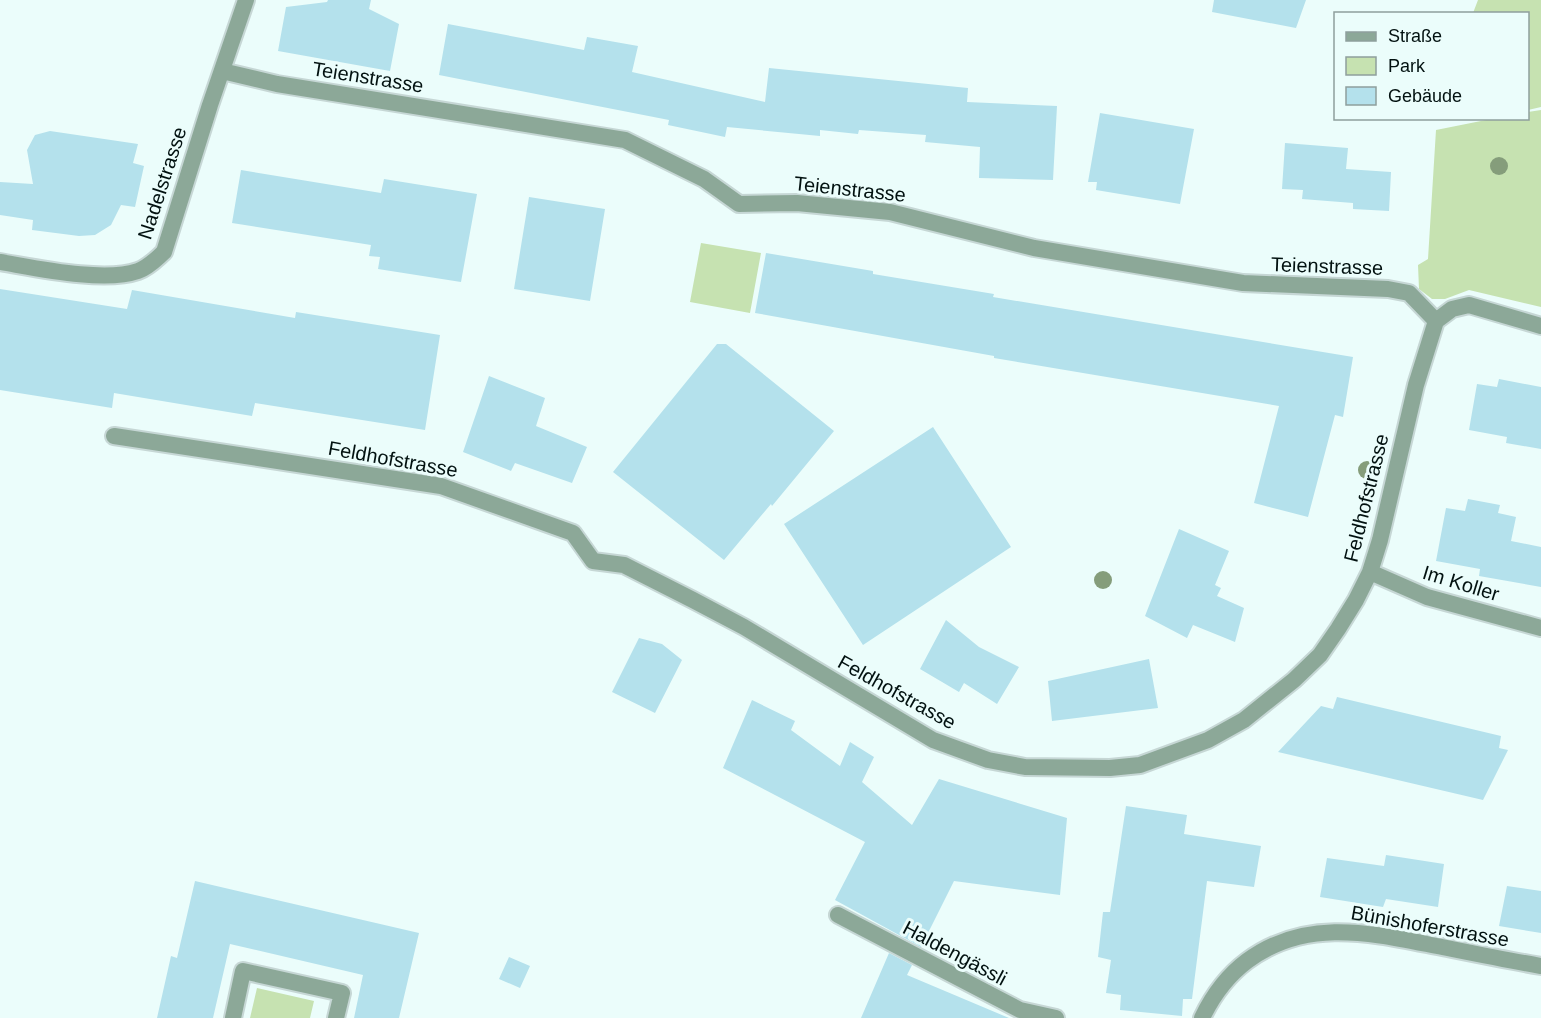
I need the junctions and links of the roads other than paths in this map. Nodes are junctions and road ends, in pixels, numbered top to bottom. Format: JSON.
{"nodes":[{"id":1,"x":246,"y":0,"type":"edge"},
{"id":2,"x":222,"y":71,"type":"junction"},
{"id":3,"x":0,"y":262,"type":"edge"},
{"id":4,"x":1437,"y":321,"type":"junction"},
{"id":5,"x":1541,"y":326,"type":"edge"},
{"id":6,"x":114,"y":436,"type":"dead end"},
{"id":7,"x":1370,"y":572,"type":"junction"},
{"id":8,"x":1541,"y":628,"type":"edge"},
{"id":9,"x":838,"y":915,"type":"dead end"},
{"id":10,"x":1541,"y":966,"type":"edge"},
{"id":11,"x":233,"y":1018,"type":"edge"},
{"id":12,"x":336,"y":1018,"type":"edge"},
{"id":13,"x":1056,"y":1018,"type":"edge"},
{"id":14,"x":1202,"y":1018,"type":"edge"}],
"edges":[{"from":1,"to":2,"type":"street","name":"Nadelstrasse"},
{"from":2,"to":3,"type":"street","name":"Nadelstrasse"},
{"from":2,"to":4,"type":"street","name":"Teienstrasse"},
{"from":4,"to":5,"type":"street"},
{"from":4,"to":7,"type":"street","name":"Feldhofstrasse"},
{"from":6,"to":7,"type":"street","name":"Feldhofstrasse"},
{"from":7,"to":8,"type":"street","name":"Im Koller"},
{"from":9,"to":13,"type":"street","name":"Haldengässli"},
{"from":10,"to":14,"type":"street","name":"Bünishoferstrasse"},
{"from":11,"to":12,"type":"street"}]}
